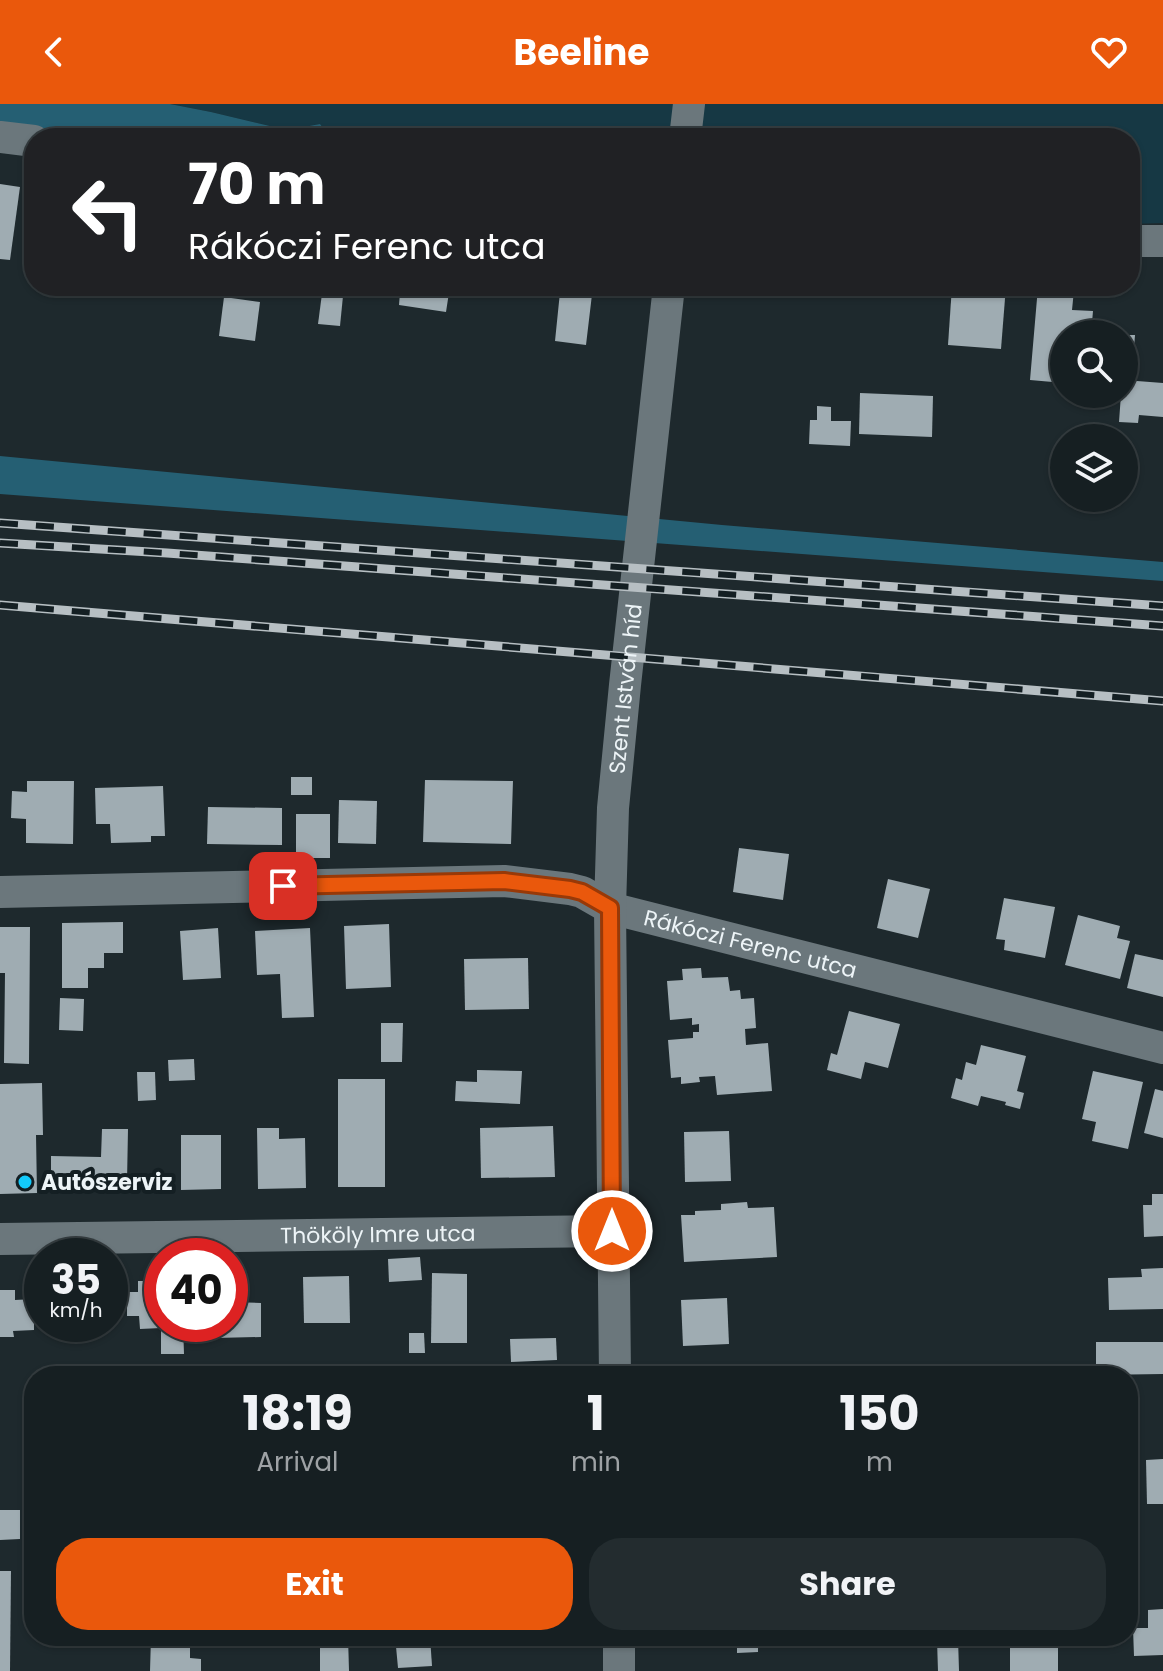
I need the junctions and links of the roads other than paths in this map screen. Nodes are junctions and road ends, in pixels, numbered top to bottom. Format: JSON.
{"nodes":[{"id":1,"x":689,"y":104,"type":"edge"},
{"id":2,"x":686,"y":128,"type":"edge"},
{"id":3,"x":0,"y":137,"type":"edge"},
{"id":4,"x":24,"y":140,"type":"edge"},
{"id":5,"x":1140,"y":241,"type":"edge"},
{"id":6,"x":1163,"y":241,"type":"edge"},
{"id":7,"x":668,"y":296,"type":"edge"},
{"id":8,"x":0,"y":892,"type":"edge"},
{"id":9,"x":610,"y":908,"type":"junction"},
{"id":10,"x":1163,"y":1048,"type":"edge"},
{"id":11,"x":612,"y":1231,"type":"junction"},
{"id":12,"x":0,"y":1239,"type":"edge"},
{"id":13,"x":615,"y":1366,"type":"edge"},
{"id":14,"x":619,"y":1646,"type":"edge"},
{"id":15,"x":619,"y":1671,"type":"edge"}],
"edges":[{"from":1,"to":2,"type":"street"},
{"from":3,"to":4,"type":"street"},
{"from":5,"to":6,"type":"street"},
{"from":7,"to":9,"type":"street","name":"Szent István híd"},
{"from":8,"to":9,"type":"street","name":"Rákóczi Ferenc utca"},
{"from":9,"to":10,"type":"street","name":"Rákóczi Ferenc utca"},
{"from":9,"to":11,"type":"street","name":"Szent István híd"},
{"from":11,"to":12,"type":"street","name":"Thököly Imre utca"},
{"from":11,"to":13,"type":"street","name":"Szent István híd"},
{"from":14,"to":15,"type":"street"}]}
